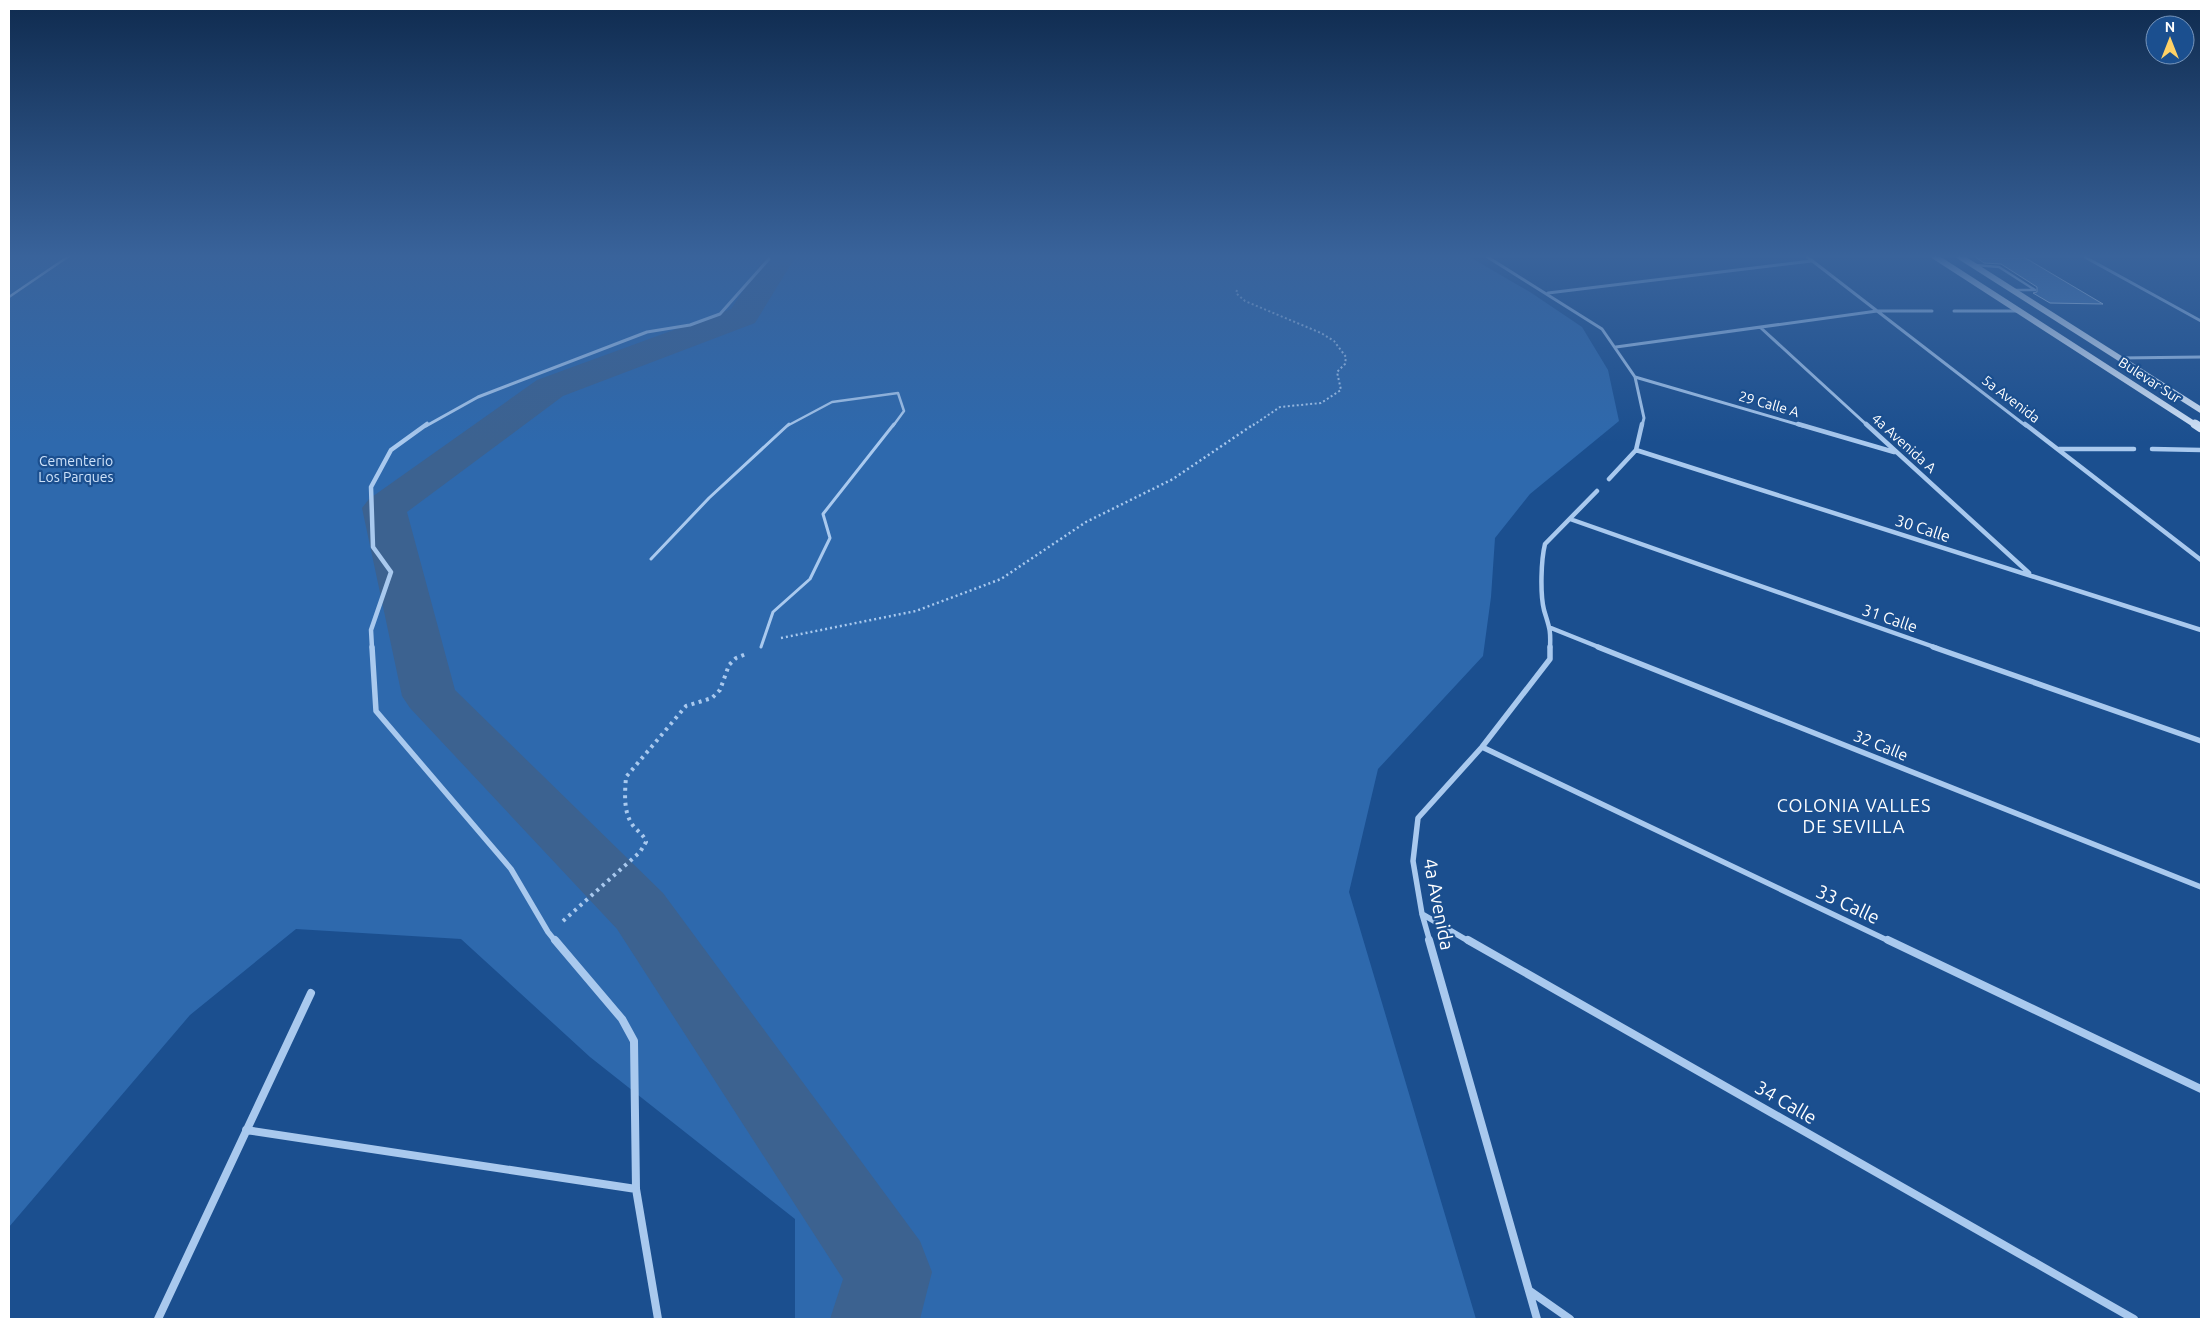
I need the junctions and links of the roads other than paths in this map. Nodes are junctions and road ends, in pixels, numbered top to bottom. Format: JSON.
{"nodes":[{"id":1,"x":709,"y":318,"type":"edge"},
{"id":2,"x":1585,"y":318,"type":"edge"},
{"id":3,"x":1829,"y":318,"type":"edge"},
{"id":4,"x":1886,"y":318,"type":"edge"},
{"id":5,"x":2030,"y":318,"type":"edge"},
{"id":6,"x":2055,"y":318,"type":"edge"},
{"id":7,"x":1761,"y":328,"type":"junction"},
{"id":8,"x":1616,"y":347,"type":"junction"},
{"id":9,"x":2201,"y":357,"type":"edge"},
{"id":10,"x":2117,"y":358,"type":"junction"},
{"id":11,"x":1635,"y":377,"type":"junction"},
{"id":12,"x":2201,"y":409,"type":"edge"},
{"id":13,"x":2201,"y":428,"type":"edge"},
{"id":14,"x":2058,"y":449,"type":"junction"},
{"id":15,"x":2134,"y":449,"type":"dead end"},
{"id":16,"x":2152,"y":449,"type":"dead end"},
{"id":17,"x":1636,"y":450,"type":"junction"},
{"id":18,"x":2201,"y":450,"type":"edge"},
{"id":19,"x":1897,"y":453,"type":"junction"},
{"id":20,"x":1609,"y":479,"type":"dead end"},
{"id":21,"x":1597,"y":491,"type":"dead end"},
{"id":22,"x":1570,"y":519,"type":"junction"},
{"id":23,"x":651,"y":559,"type":"dead end"},
{"id":24,"x":2201,"y":560,"type":"edge"},
{"id":25,"x":2031,"y":575,"type":"junction"},
{"id":26,"x":1551,"y":628,"type":"junction"},
{"id":27,"x":2201,"y":630,"type":"edge"},
{"id":28,"x":761,"y":647,"type":"road end"},
{"id":29,"x":2201,"y":741,"type":"edge"},
{"id":30,"x":1482,"y":746,"type":"junction"},
{"id":31,"x":2201,"y":887,"type":"edge"},
{"id":32,"x":1422,"y":914,"type":"junction"},
{"id":33,"x":312,"y":993,"type":"dead end"},
{"id":34,"x":2201,"y":1089,"type":"edge"},
{"id":35,"x":246,"y":1130,"type":"junction"},
{"id":36,"x":636,"y":1190,"type":"junction"},
{"id":37,"x":1529,"y":1290,"type":"junction"},
{"id":38,"x":158,"y":1319,"type":"edge"},
{"id":39,"x":658,"y":1319,"type":"edge"},
{"id":40,"x":1537,"y":1319,"type":"edge"},
{"id":41,"x":1570,"y":1319,"type":"edge"},
{"id":42,"x":2134,"y":1319,"type":"edge"}],
"edges":[{"from":1,"to":36,"type":"street"},
{"from":2,"to":8,"type":"street"},
{"from":3,"to":7,"type":"street"},
{"from":4,"to":14,"type":"street","name":"5a Avenida"},
{"from":5,"to":13,"type":"main road","name":"Bulevar Sur"},
{"from":6,"to":10,"type":"main road","name":"Bulevar Sur"},
{"from":7,"to":8,"type":"street"},
{"from":7,"to":19,"type":"street","name":"4a Avenida A"},
{"from":8,"to":11,"type":"street"},
{"from":9,"to":10,"type":"street"},
{"from":10,"to":12,"type":"main road","name":"Bulevar Sur"},
{"from":11,"to":17,"type":"street"},
{"from":11,"to":19,"type":"street","name":"29 Calle A"},
{"from":14,"to":15,"type":"street"},
{"from":14,"to":24,"type":"street","name":"5a Avenida"},
{"from":16,"to":18,"type":"street"},
{"from":17,"to":20,"type":"street"},
{"from":17,"to":25,"type":"street","name":"30 Calle"},
{"from":19,"to":25,"type":"street","name":"4a Avenida A"},
{"from":21,"to":22,"type":"street","name":"4a Avenida"},
{"from":22,"to":26,"type":"street","name":"4a Avenida"},
{"from":22,"to":29,"type":"street","name":"31 Calle"},
{"from":23,"to":28,"type":"lane"},
{"from":25,"to":27,"type":"street","name":"30 Calle"},
{"from":26,"to":30,"type":"street","name":"4a Avenida"},
{"from":26,"to":31,"type":"street","name":"32 Calle"},
{"from":30,"to":32,"type":"street","name":"4a Avenida"},
{"from":30,"to":34,"type":"street","name":"33 Calle"},
{"from":32,"to":37,"type":"street","name":"4a Avenida"},
{"from":32,"to":42,"type":"street","name":"34 Calle"},
{"from":33,"to":35,"type":"street"},
{"from":35,"to":36,"type":"street"},
{"from":35,"to":38,"type":"street"},
{"from":36,"to":39,"type":"street"},
{"from":37,"to":40,"type":"street","name":"4a Avenida"},
{"from":37,"to":41,"type":"street"}]}
